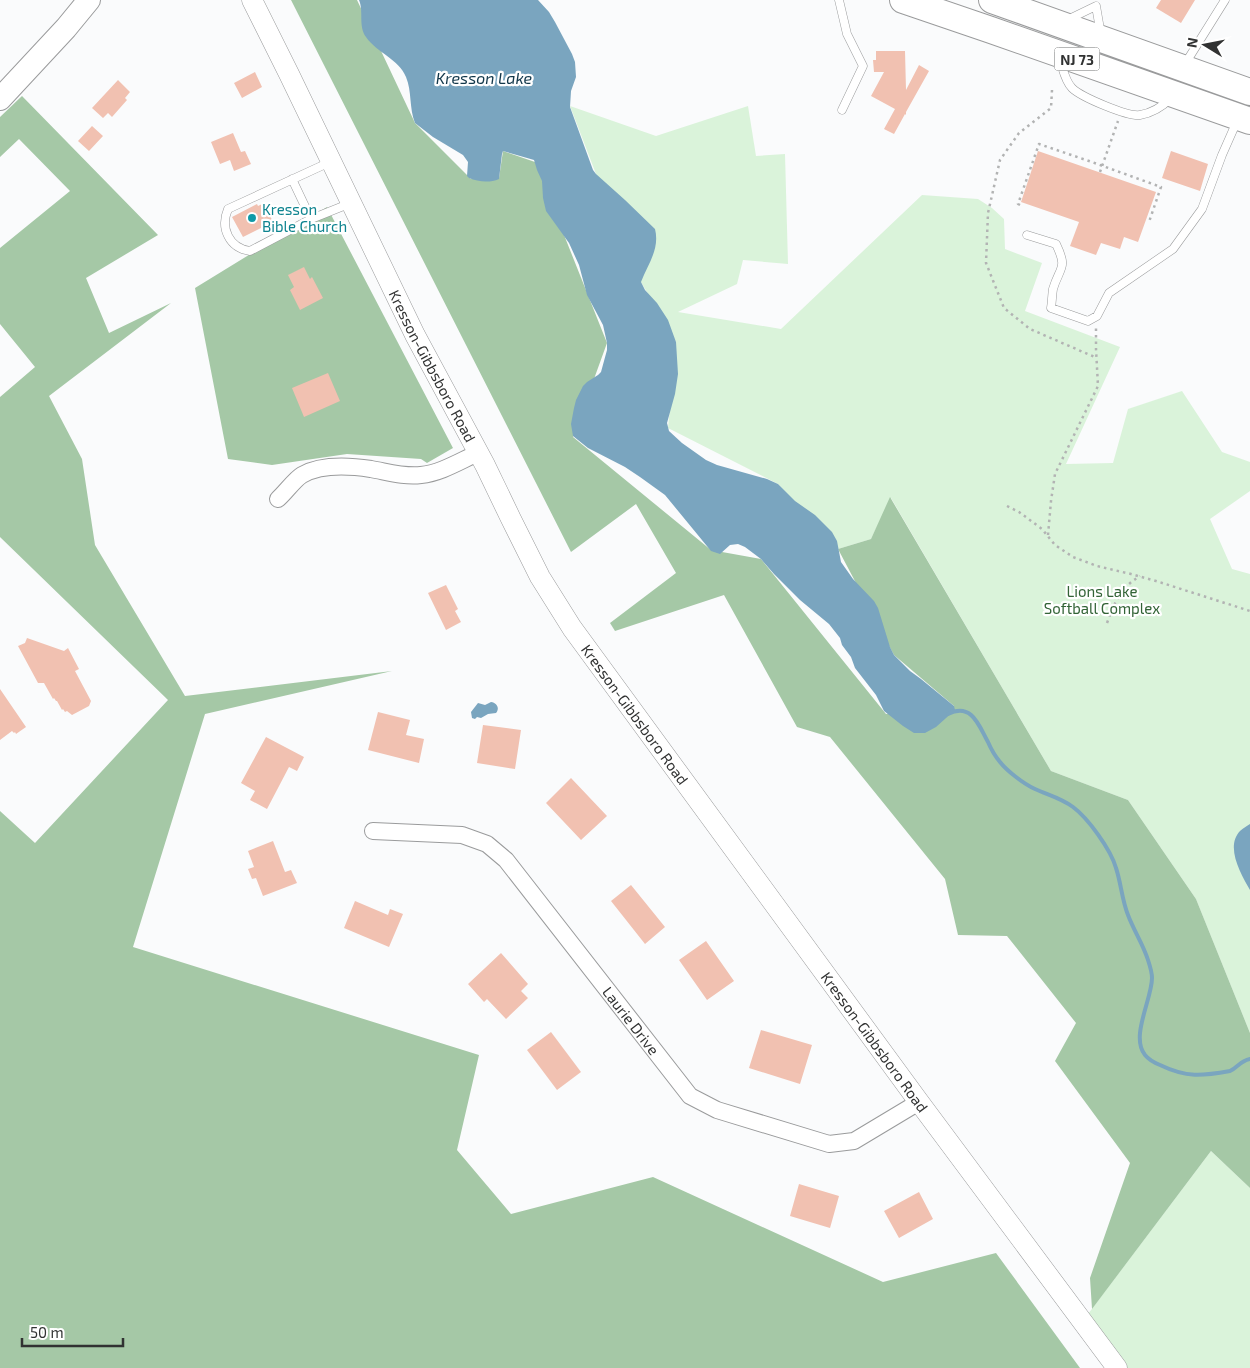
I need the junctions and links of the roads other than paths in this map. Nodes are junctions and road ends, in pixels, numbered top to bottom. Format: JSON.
{"nodes":[{"id":1,"x":89,"y":0,"type":"edge"},
{"id":2,"x":252,"y":0,"type":"edge"},
{"id":3,"x":839,"y":0,"type":"edge"},
{"id":4,"x":903,"y":0,"type":"edge"},
{"id":5,"x":992,"y":0,"type":"edge"},
{"id":6,"x":1225,"y":0,"type":"edge"},
{"id":7,"x":1097,"y":3,"type":"edge"},
{"id":8,"x":1059,"y":24,"type":"junction"},
{"id":9,"x":1102,"y":39,"type":"junction"},
{"id":10,"x":1183,"y":68,"type":"junction"},
{"id":11,"x":1250,"y":92,"type":"edge"},
{"id":12,"x":0,"y":99,"type":"edge"},
{"id":13,"x":842,"y":110,"type":"dead end"},
{"id":14,"x":1244,"y":119,"type":"edge"},
{"id":15,"x":331,"y":162,"type":"junction"},
{"id":16,"x":292,"y":179,"type":"junction"},
{"id":17,"x":351,"y":203,"type":"junction"},
{"id":18,"x":311,"y":220,"type":"junction"},
{"id":19,"x":1027,"y":234,"type":"dead end"},
{"id":20,"x":478,"y":453,"type":"junction"},
{"id":21,"x":278,"y":499,"type":"dead end"},
{"id":22,"x":373,"y":831,"type":"dead end"},
{"id":23,"x":919,"y":1102,"type":"junction"},
{"id":24,"x":1117,"y":1368,"type":"edge"}],
"edges":[{"from":1,"to":12,"type":"main road"},
{"from":2,"to":15,"type":"street","name":"Kresson-Gibbsboro Road"},
{"from":3,"to":13,"type":"lane"},
{"from":4,"to":14,"type":"highway","number":"NJ 73"},
{"from":5,"to":8,"type":"highway","number":"NJ 73"},
{"from":6,"to":10,"type":"lane"},
{"from":7,"to":8,"type":"lane"},
{"from":7,"to":9,"type":"lane"},
{"from":8,"to":9,"type":"highway","number":"NJ 73"},
{"from":9,"to":10,"type":"highway","number":"NJ 73"},
{"from":10,"to":11,"type":"highway","number":"NJ 73"},
{"from":14,"to":19,"type":"lane"},
{"from":15,"to":16,"type":"lane"},
{"from":15,"to":17,"type":"street","name":"Kresson-Gibbsboro Road"},
{"from":16,"to":18,"type":"lane"},
{"from":16,"to":18,"type":"lane"},
{"from":17,"to":18,"type":"lane"},
{"from":17,"to":20,"type":"street","name":"Kresson-Gibbsboro Road"},
{"from":20,"to":21,"type":"street"},
{"from":20,"to":23,"type":"street","name":"Kresson-Gibbsboro Road"},
{"from":22,"to":23,"type":"street","name":"Laurie Drive"},
{"from":23,"to":24,"type":"street","name":"Kresson-Gibbsboro Road"}]}
